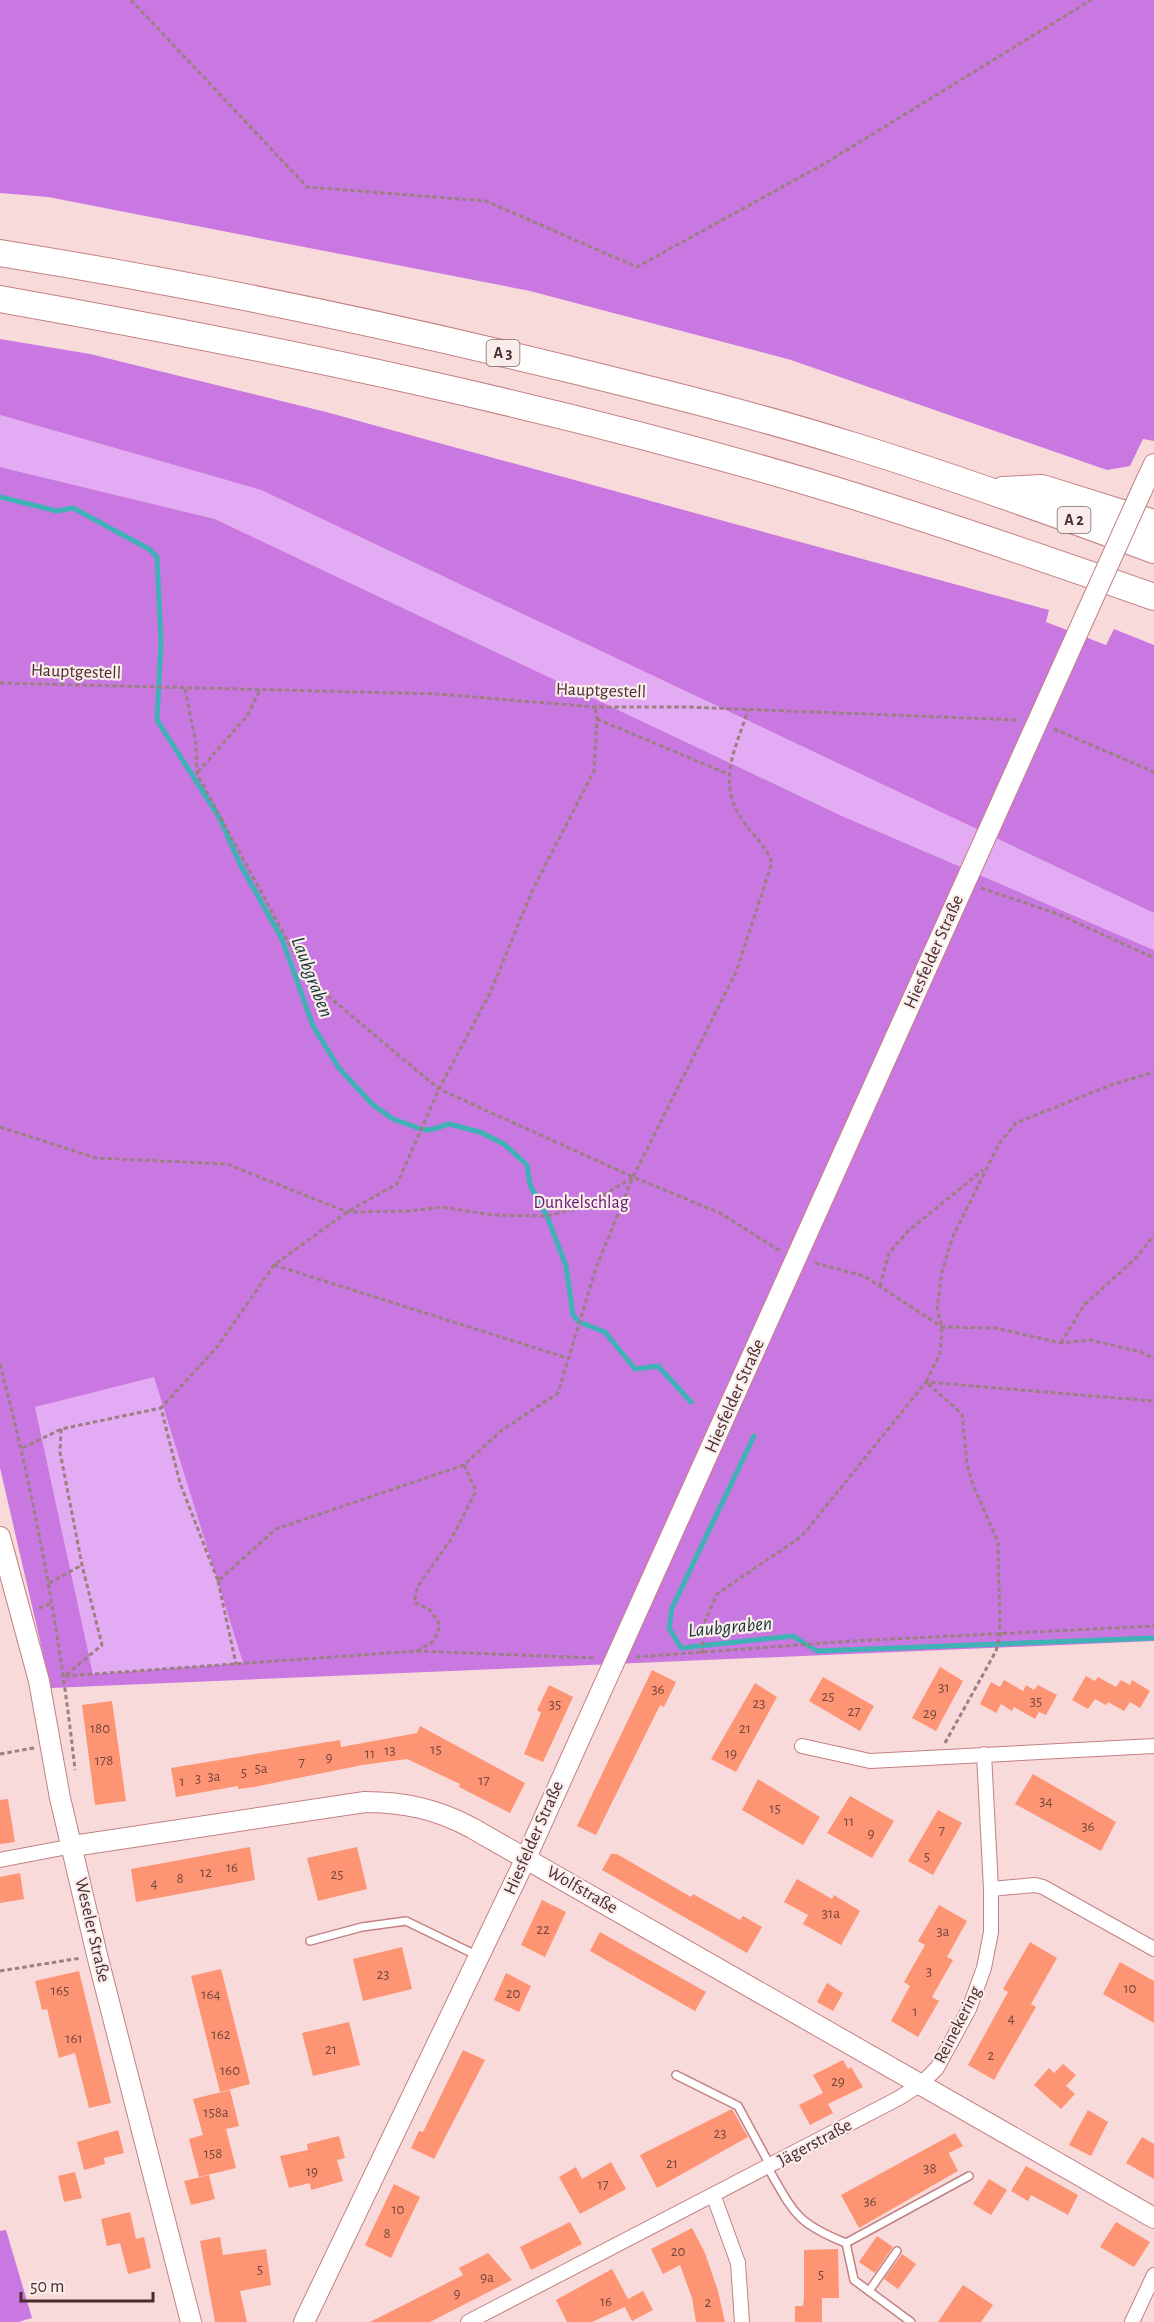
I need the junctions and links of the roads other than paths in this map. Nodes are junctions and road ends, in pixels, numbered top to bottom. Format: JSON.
{"nodes":[{"id":1,"x":0,"y":253,"type":"edge"},
{"id":2,"x":0,"y":299,"type":"edge"},
{"id":3,"x":1154,"y":464,"type":"edge"},
{"id":4,"x":994,"y":491,"type":"junction"},
{"id":5,"x":1154,"y":524,"type":"edge"},
{"id":6,"x":1154,"y":550,"type":"edge"},
{"id":7,"x":1154,"y":597,"type":"edge"},
{"id":8,"x":0,"y":1537,"type":"edge"},
{"id":9,"x":802,"y":1746,"type":"dead end"},
{"id":10,"x":1154,"y":1746,"type":"edge"},
{"id":11,"x":984,"y":1754,"type":"junction"},
{"id":12,"x":73,"y":1846,"type":"junction"},
{"id":13,"x":526,"y":1858,"type":"junction"},
{"id":14,"x":0,"y":1860,"type":"edge"},
{"id":15,"x":991,"y":1889,"type":"junction"},
{"id":16,"x":310,"y":1941,"type":"dead end"},
{"id":17,"x":1154,"y":1949,"type":"edge"},
{"id":18,"x":478,"y":1956,"type":"junction"},
{"id":19,"x":676,"y":2075,"type":"dead end"},
{"id":20,"x":921,"y":2084,"type":"junction"},
{"id":21,"x":769,"y":2168,"type":"junction"},
{"id":22,"x":969,"y":2176,"type":"dead end"},
{"id":23,"x":714,"y":2197,"type":"junction"},
{"id":24,"x":1154,"y":2217,"type":"edge"},
{"id":25,"x":846,"y":2243,"type":"junction"},
{"id":26,"x":897,"y":2251,"type":"dead end"},
{"id":27,"x":1154,"y":2275,"type":"edge"},
{"id":28,"x":869,"y":2291,"type":"junction"},
{"id":29,"x":191,"y":2322,"type":"edge"},
{"id":30,"x":304,"y":2322,"type":"edge"},
{"id":31,"x":468,"y":2322,"type":"edge"},
{"id":32,"x":742,"y":2322,"type":"edge"},
{"id":33,"x":911,"y":2322,"type":"edge"},
{"id":34,"x":1132,"y":2322,"type":"edge"}],
"edges":[{"from":1,"to":4,"type":"highway","number":"A 3"},
{"from":2,"to":7,"type":"highway"},
{"from":3,"to":13,"type":"street","name":"Hiesfelder Straße","bridge":true},
{"from":4,"to":5,"type":"highway","number":"A 3"},
{"from":4,"to":6,"type":"highway","number":"A 2"},
{"from":8,"to":12,"type":"street","name":"Weseler Straße"},
{"from":9,"to":11,"type":"street"},
{"from":10,"to":11,"type":"street"},
{"from":11,"to":15,"type":"street","name":"Reinekering"},
{"from":12,"to":13,"type":"street","name":"Wolfstraße"},
{"from":12,"to":14,"type":"street"},
{"from":12,"to":29,"type":"street","name":"Weseler Straße"},
{"from":13,"to":18,"type":"street","name":"Hiesfelder Straße"},
{"from":13,"to":20,"type":"street","name":"Wolfstraße"},
{"from":15,"to":17,"type":"street"},
{"from":15,"to":20,"type":"street","name":"Reinekering"},
{"from":16,"to":18,"type":"lane"},
{"from":18,"to":30,"type":"street","name":"Hiesfelder Straße"},
{"from":19,"to":21,"type":"lane"},
{"from":20,"to":21,"type":"street","name":"Jägerstraße"},
{"from":20,"to":24,"type":"street"},
{"from":21,"to":23,"type":"street","name":"Jägerstraße"},
{"from":21,"to":25,"type":"lane"},
{"from":22,"to":25,"type":"lane"},
{"from":23,"to":31,"type":"street","name":"Jägerstraße"},
{"from":23,"to":32,"type":"street"},
{"from":25,"to":28,"type":"lane"},
{"from":26,"to":28,"type":"lane"},
{"from":27,"to":34,"type":"street"},
{"from":28,"to":33,"type":"lane"}]}
